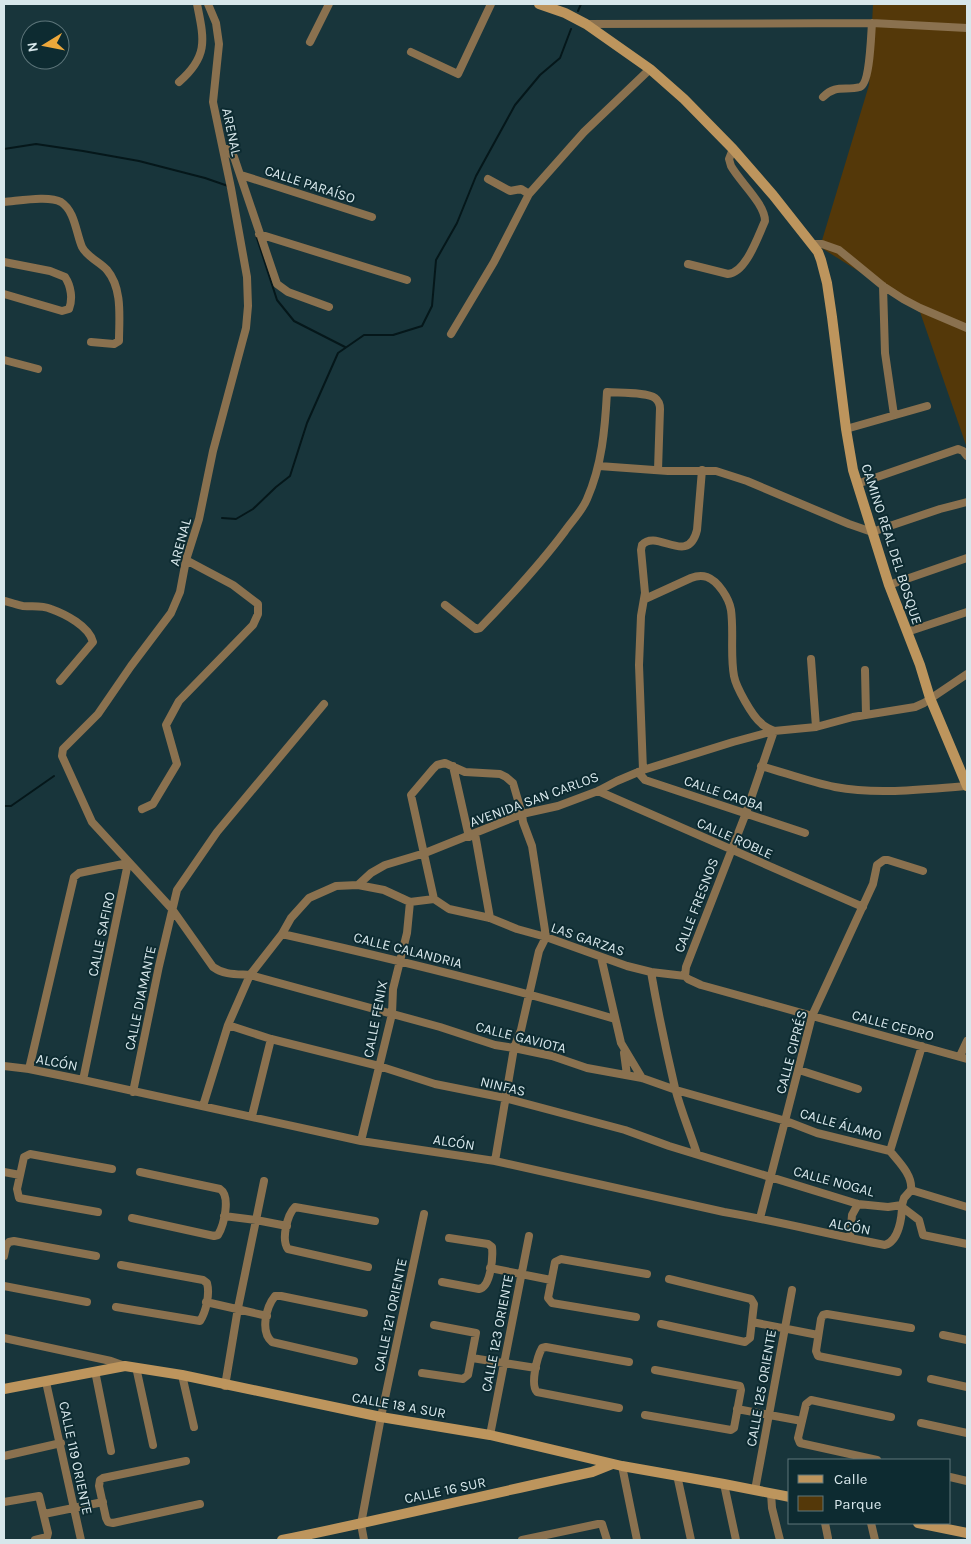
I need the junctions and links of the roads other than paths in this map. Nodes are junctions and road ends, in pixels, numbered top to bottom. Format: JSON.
{"nodes":[{"id":1,"x":197,"y":4,"type":"edge"},
{"id":2,"x":208,"y":4,"type":"edge"},
{"id":3,"x":329,"y":4,"type":"edge"},
{"id":4,"x":491,"y":4,"type":"edge"},
{"id":5,"x":539,"y":4,"type":"edge"},
{"id":6,"x":586,"y":24,"type":"junction"},
{"id":7,"x":872,"y":24,"type":"junction"},
{"id":8,"x":967,"y":28,"type":"edge"},
{"id":9,"x":310,"y":42,"type":"dead end"},
{"id":10,"x":411,"y":52,"type":"dead end"},
{"id":11,"x":650,"y":69,"type":"junction"},
{"id":12,"x":178,"y":82,"type":"dead end"},
{"id":13,"x":824,"y":98,"type":"dead end"},
{"id":14,"x":222,"y":149,"type":"junction"},
{"id":15,"x":733,"y":149,"type":"junction"},
{"id":16,"x":241,"y":175,"type":"junction"},
{"id":17,"x":488,"y":179,"type":"dead end"},
{"id":18,"x":530,"y":194,"type":"junction"},
{"id":19,"x":4,"y":202,"type":"edge"},
{"id":20,"x":372,"y":217,"type":"dead end"},
{"id":21,"x":259,"y":234,"type":"junction"},
{"id":22,"x":812,"y":244,"type":"junction"},
{"id":23,"x":4,"y":262,"type":"edge"},
{"id":24,"x":688,"y":264,"type":"dead end"},
{"id":25,"x":407,"y":280,"type":"dead end"},
{"id":26,"x":883,"y":286,"type":"junction"},
{"id":27,"x":4,"y":294,"type":"edge"},
{"id":28,"x":329,"y":307,"type":"dead end"},
{"id":29,"x":967,"y":328,"type":"edge"},
{"id":30,"x":451,"y":334,"type":"dead end"},
{"id":31,"x":92,"y":342,"type":"dead end"},
{"id":32,"x":4,"y":360,"type":"edge"},
{"id":33,"x":38,"y":369,"type":"dead end"},
{"id":34,"x":927,"y":406,"type":"dead end"},
{"id":35,"x":894,"y":415,"type":"junction"},
{"id":36,"x":846,"y":429,"type":"junction"},
{"id":37,"x":967,"y":456,"type":"edge"},
{"id":38,"x":599,"y":466,"type":"junction"},
{"id":39,"x":658,"y":470,"type":"junction"},
{"id":40,"x":702,"y":470,"type":"junction"},
{"id":41,"x":857,"y":484,"type":"junction"},
{"id":42,"x":967,"y":502,"type":"edge"},
{"id":43,"x":872,"y":532,"type":"junction"},
{"id":44,"x":967,"y":558,"type":"edge"},
{"id":45,"x":186,"y":560,"type":"junction"},
{"id":46,"x":889,"y":584,"type":"junction"},
{"id":47,"x":645,"y":599,"type":"junction"},
{"id":48,"x":4,"y":601,"type":"edge"},
{"id":49,"x":445,"y":604,"type":"dead end"},
{"id":50,"x":967,"y":612,"type":"edge"},
{"id":51,"x":907,"y":632,"type":"junction"},
{"id":52,"x":811,"y":659,"type":"dead end"},
{"id":53,"x":865,"y":670,"type":"dead end"},
{"id":54,"x":967,"y":674,"type":"edge"},
{"id":55,"x":60,"y":681,"type":"dead end"},
{"id":56,"x":930,"y":698,"type":"junction"},
{"id":57,"x":324,"y":704,"type":"dead end"},
{"id":58,"x":866,"y":715,"type":"junction"},
{"id":59,"x":816,"y":728,"type":"junction"},
{"id":60,"x":774,"y":731,"type":"junction"},
{"id":61,"x":453,"y":766,"type":"junction"},
{"id":62,"x":761,"y":766,"type":"junction"},
{"id":63,"x":641,"y":771,"type":"junction"},
{"id":64,"x":967,"y":786,"type":"edge"},
{"id":65,"x":598,"y":792,"type":"junction"},
{"id":66,"x":142,"y":809,"type":"dead end"},
{"id":67,"x":746,"y":813,"type":"junction"},
{"id":68,"x":522,"y":814,"type":"junction"},
{"id":69,"x":805,"y":833,"type":"dead end"},
{"id":70,"x":472,"y":835,"type":"junction"},
{"id":71,"x":731,"y":850,"type":"junction"},
{"id":72,"x":425,"y":853,"type":"junction"},
{"id":73,"x":128,"y":864,"type":"junction"},
{"id":74,"x":923,"y":872,"type":"dead end"},
{"id":75,"x":358,"y":885,"type":"junction"},
{"id":76,"x":434,"y":899,"type":"junction"},
{"id":77,"x":410,"y":902,"type":"junction"},
{"id":78,"x":862,"y":907,"type":"junction"},
{"id":79,"x":172,"y":909,"type":"junction"},
{"id":80,"x":490,"y":918,"type":"junction"},
{"id":81,"x":282,"y":934,"type":"junction"},
{"id":82,"x":546,"y":937,"type":"junction"},
{"id":83,"x":601,"y":957,"type":"junction"},
{"id":84,"x":400,"y":960,"type":"junction"},
{"id":85,"x":651,"y":972,"type":"junction"},
{"id":86,"x":250,"y":975,"type":"junction"},
{"id":87,"x":685,"y":976,"type":"junction"},
{"id":88,"x":528,"y":993,"type":"junction"},
{"id":89,"x":392,"y":1014,"type":"junction"},
{"id":90,"x":812,"y":1016,"type":"junction"},
{"id":91,"x":615,"y":1020,"type":"junction"},
{"id":92,"x":228,"y":1025,"type":"junction"},
{"id":93,"x":271,"y":1039,"type":"junction"},
{"id":94,"x":967,"y":1041,"type":"edge"},
{"id":95,"x":922,"y":1046,"type":"junction"},
{"id":96,"x":514,"y":1048,"type":"junction"},
{"id":97,"x":624,"y":1051,"type":"junction"},
{"id":98,"x":963,"y":1058,"type":"edge"},
{"id":99,"x":4,"y":1066,"type":"edge"},
{"id":100,"x":379,"y":1066,"type":"junction"},
{"id":101,"x":30,"y":1069,"type":"junction"},
{"id":102,"x":799,"y":1070,"type":"junction"},
{"id":103,"x":627,"y":1075,"type":"junction"},
{"id":104,"x":642,"y":1078,"type":"junction"},
{"id":105,"x":83,"y":1080,"type":"junction"},
{"id":106,"x":858,"y":1089,"type":"dead end"},
{"id":107,"x":676,"y":1090,"type":"junction"},
{"id":108,"x":133,"y":1092,"type":"junction"},
{"id":109,"x":505,"y":1098,"type":"junction"},
{"id":110,"x":203,"y":1106,"type":"junction"},
{"id":111,"x":252,"y":1116,"type":"junction"},
{"id":112,"x":786,"y":1122,"type":"junction"},
{"id":113,"x":361,"y":1141,"type":"junction"},
{"id":114,"x":890,"y":1151,"type":"junction"},
{"id":115,"x":697,"y":1154,"type":"junction"},
{"id":116,"x":495,"y":1162,"type":"junction"},
{"id":117,"x":112,"y":1169,"type":"dead end"},
{"id":118,"x":4,"y":1172,"type":"edge"},
{"id":119,"x":140,"y":1172,"type":"dead end"},
{"id":120,"x":20,"y":1175,"type":"junction"},
{"id":121,"x":770,"y":1176,"type":"junction"},
{"id":122,"x":264,"y":1181,"type":"dead end"},
{"id":123,"x":911,"y":1190,"type":"junction"},
{"id":124,"x":858,"y":1204,"type":"junction"},
{"id":125,"x":902,"y":1206,"type":"junction"},
{"id":126,"x":967,"y":1207,"type":"edge"},
{"id":127,"x":98,"y":1212,"type":"dead end"},
{"id":128,"x":424,"y":1214,"type":"dead end"},
{"id":129,"x":224,"y":1216,"type":"junction"},
{"id":130,"x":132,"y":1218,"type":"dead end"},
{"id":131,"x":760,"y":1218,"type":"junction"},
{"id":132,"x":256,"y":1220,"type":"junction"},
{"id":133,"x":374,"y":1221,"type":"dead end"},
{"id":134,"x":287,"y":1226,"type":"junction"},
{"id":135,"x":529,"y":1236,"type":"dead end"},
{"id":136,"x":449,"y":1238,"type":"dead end"},
{"id":137,"x":850,"y":1238,"type":"junction"},
{"id":138,"x":967,"y":1244,"type":"edge"},
{"id":139,"x":4,"y":1256,"type":"edge"},
{"id":140,"x":96,"y":1256,"type":"dead end"},
{"id":141,"x":121,"y":1265,"type":"dead end"},
{"id":142,"x":368,"y":1267,"type":"dead end"},
{"id":143,"x":490,"y":1268,"type":"junction"},
{"id":144,"x":647,"y":1274,"type":"dead end"},
{"id":145,"x":521,"y":1275,"type":"junction"},
{"id":146,"x":669,"y":1279,"type":"dead end"},
{"id":147,"x":551,"y":1280,"type":"junction"},
{"id":148,"x":442,"y":1282,"type":"dead end"},
{"id":149,"x":4,"y":1286,"type":"edge"},
{"id":150,"x":792,"y":1290,"type":"dead end"},
{"id":151,"x":87,"y":1302,"type":"dead end"},
{"id":152,"x":206,"y":1302,"type":"junction"},
{"id":153,"x":116,"y":1307,"type":"dead end"},
{"id":154,"x":238,"y":1308,"type":"junction"},
{"id":155,"x":364,"y":1314,"type":"dead end"},
{"id":156,"x":267,"y":1316,"type":"junction"},
{"id":157,"x":636,"y":1317,"type":"dead end"},
{"id":158,"x":752,"y":1322,"type":"junction"},
{"id":159,"x":661,"y":1324,"type":"dead end"},
{"id":160,"x":434,"y":1325,"type":"dead end"},
{"id":161,"x":911,"y":1328,"type":"dead end"},
{"id":162,"x":784,"y":1329,"type":"junction"},
{"id":163,"x":818,"y":1335,"type":"junction"},
{"id":164,"x":943,"y":1335,"type":"dead end"},
{"id":165,"x":4,"y":1338,"type":"edge"},
{"id":166,"x":967,"y":1340,"type":"edge"},
{"id":167,"x":472,"y":1358,"type":"junction"},
{"id":168,"x":354,"y":1360,"type":"dead end"},
{"id":169,"x":504,"y":1362,"type":"junction"},
{"id":170,"x":629,"y":1362,"type":"dead end"},
{"id":171,"x":126,"y":1366,"type":"junction"},
{"id":172,"x":136,"y":1367,"type":"junction"},
{"id":173,"x":536,"y":1368,"type":"junction"},
{"id":174,"x":654,"y":1370,"type":"dead end"},
{"id":175,"x":95,"y":1371,"type":"junction"},
{"id":176,"x":898,"y":1372,"type":"dead end"},
{"id":177,"x":422,"y":1373,"type":"dead end"},
{"id":178,"x":182,"y":1375,"type":"junction"},
{"id":179,"x":931,"y":1379,"type":"dead end"},
{"id":180,"x":46,"y":1382,"type":"junction"},
{"id":181,"x":225,"y":1386,"type":"junction"},
{"id":182,"x":967,"y":1387,"type":"edge"},
{"id":183,"x":4,"y":1390,"type":"edge"},
{"id":184,"x":619,"y":1408,"type":"dead end"},
{"id":185,"x":737,"y":1410,"type":"junction"},
{"id":186,"x":645,"y":1415,"type":"dead end"},
{"id":187,"x":768,"y":1416,"type":"junction"},
{"id":188,"x":381,"y":1417,"type":"junction"},
{"id":189,"x":891,"y":1417,"type":"dead end"},
{"id":190,"x":802,"y":1421,"type":"junction"},
{"id":191,"x":921,"y":1424,"type":"dead end"},
{"id":192,"x":194,"y":1427,"type":"dead end"},
{"id":193,"x":967,"y":1433,"type":"edge"},
{"id":194,"x":490,"y":1435,"type":"junction"},
{"id":195,"x":61,"y":1443,"type":"junction"},
{"id":196,"x":153,"y":1445,"type":"dead end"},
{"id":197,"x":111,"y":1451,"type":"dead end"},
{"id":198,"x":4,"y":1456,"type":"edge"},
{"id":199,"x":872,"y":1459,"type":"edge"},
{"id":200,"x":186,"y":1461,"type":"dead end"},
{"id":201,"x":617,"y":1465,"type":"junction"},
{"id":202,"x":677,"y":1475,"type":"junction"},
{"id":203,"x":951,"y":1477,"type":"edge"},
{"id":204,"x":967,"y":1481,"type":"edge"},
{"id":205,"x":724,"y":1484,"type":"junction"},
{"id":206,"x":755,"y":1490,"type":"junction"},
{"id":207,"x":771,"y":1493,"type":"junction"},
{"id":208,"x":788,"y":1497,"type":"edge"},
{"id":209,"x":4,"y":1502,"type":"edge"},
{"id":210,"x":103,"y":1502,"type":"junction"},
{"id":211,"x":200,"y":1504,"type":"dead end"},
{"id":212,"x":73,"y":1508,"type":"junction"},
{"id":213,"x":44,"y":1514,"type":"junction"},
{"id":214,"x":361,"y":1524,"type":"junction"},
{"id":215,"x":825,"y":1524,"type":"edge"},
{"id":216,"x":871,"y":1524,"type":"edge"},
{"id":217,"x":923,"y":1524,"type":"edge"},
{"id":218,"x":967,"y":1533,"type":"edge"},
{"id":219,"x":828,"y":1538,"type":"dead end"},
{"id":220,"x":35,"y":1540,"type":"edge"},
{"id":221,"x":81,"y":1540,"type":"edge"},
{"id":222,"x":282,"y":1540,"type":"edge"},
{"id":223,"x":364,"y":1540,"type":"edge"},
{"id":224,"x":522,"y":1540,"type":"edge"},
{"id":225,"x":607,"y":1540,"type":"edge"},
{"id":226,"x":638,"y":1540,"type":"edge"},
{"id":227,"x":690,"y":1540,"type":"edge"},
{"id":228,"x":736,"y":1540,"type":"edge"},
{"id":229,"x":780,"y":1540,"type":"edge"},
{"id":230,"x":875,"y":1540,"type":"edge"}],
"edges":[{"from":1,"to":12,"type":"street"},
{"from":2,"to":14,"type":"street","name":"ARENAL"},
{"from":3,"to":9,"type":"street"},
{"from":4,"to":10,"type":"street"},
{"from":5,"to":6,"type":"street","name":"CAMINO REAL DEL BOSQUE"},
{"from":6,"to":7,"type":"street"},
{"from":6,"to":11,"type":"street","name":"CAMINO REAL DEL BOSQUE"},
{"from":7,"to":8,"type":"street"},
{"from":7,"to":13,"type":"street"},
{"from":11,"to":15,"type":"street","name":"CAMINO REAL DEL BOSQUE"},
{"from":11,"to":18,"type":"street"},
{"from":14,"to":16,"type":"street"},
{"from":14,"to":45,"type":"street","name":"ARENAL"},
{"from":15,"to":22,"type":"street","name":"CAMINO REAL DEL BOSQUE"},
{"from":15,"to":24,"type":"street"},
{"from":16,"to":20,"type":"street","name":"CALLE PARAÍSO"},
{"from":16,"to":21,"type":"street"},
{"from":17,"to":18,"type":"street"},
{"from":18,"to":30,"type":"street"},
{"from":19,"to":31,"type":"street"},
{"from":21,"to":25,"type":"street"},
{"from":21,"to":28,"type":"street"},
{"from":22,"to":26,"type":"street"},
{"from":22,"to":36,"type":"street","name":"CAMINO REAL DEL BOSQUE"},
{"from":23,"to":27,"type":"street"},
{"from":26,"to":29,"type":"street"},
{"from":26,"to":35,"type":"street"},
{"from":32,"to":33,"type":"street"},
{"from":34,"to":35,"type":"street"},
{"from":35,"to":36,"type":"street"},
{"from":36,"to":41,"type":"street","name":"CAMINO REAL DEL BOSQUE"},
{"from":37,"to":41,"type":"street"},
{"from":38,"to":39,"type":"street"},
{"from":38,"to":39,"type":"street"},
{"from":38,"to":49,"type":"street"},
{"from":39,"to":40,"type":"street"},
{"from":40,"to":43,"type":"street"},
{"from":40,"to":47,"type":"street"},
{"from":41,"to":43,"type":"street","name":"CAMINO REAL DEL BOSQUE"},
{"from":42,"to":43,"type":"street"},
{"from":43,"to":46,"type":"street","name":"CAMINO REAL DEL BOSQUE"},
{"from":44,"to":46,"type":"street"},
{"from":45,"to":66,"type":"street"},
{"from":45,"to":73,"type":"street","name":"ARENAL"},
{"from":46,"to":51,"type":"street","name":"CAMINO REAL DEL BOSQUE"},
{"from":47,"to":60,"type":"street"},
{"from":47,"to":63,"type":"street"},
{"from":48,"to":55,"type":"street"},
{"from":50,"to":51,"type":"street"},
{"from":51,"to":56,"type":"street","name":"CAMINO REAL DEL BOSQUE"},
{"from":52,"to":59,"type":"street"},
{"from":53,"to":58,"type":"street"},
{"from":54,"to":56,"type":"street","name":"AVENIDA SAN CARLOS"},
{"from":56,"to":58,"type":"street","name":"AVENIDA SAN CARLOS"},
{"from":56,"to":64,"type":"street","name":"CAMINO REAL DEL BOSQUE"},
{"from":57,"to":79,"type":"street","name":"CALLE DIAMANTE"},
{"from":58,"to":59,"type":"street","name":"AVENIDA SAN CARLOS"},
{"from":59,"to":60,"type":"street","name":"AVENIDA SAN CARLOS"},
{"from":60,"to":62,"type":"street","name":"CALLE FRESNOS"},
{"from":60,"to":63,"type":"street","name":"AVENIDA SAN CARLOS"},
{"from":61,"to":68,"type":"street"},
{"from":61,"to":70,"type":"street"},
{"from":61,"to":72,"type":"street"},
{"from":62,"to":64,"type":"street"},
{"from":62,"to":67,"type":"street","name":"CALLE FRESNOS"},
{"from":63,"to":65,"type":"street","name":"AVENIDA SAN CARLOS"},
{"from":63,"to":67,"type":"street","name":"CALLE CAOBA"},
{"from":65,"to":68,"type":"street","name":"AVENIDA SAN CARLOS"},
{"from":65,"to":71,"type":"street","name":"CALLE ROBLE"},
{"from":67,"to":69,"type":"street","name":"CALLE CAOBA"},
{"from":67,"to":71,"type":"street","name":"CALLE FRESNOS"},
{"from":68,"to":70,"type":"street","name":"AVENIDA SAN CARLOS"},
{"from":68,"to":82,"type":"street"},
{"from":70,"to":72,"type":"street","name":"AVENIDA SAN CARLOS"},
{"from":70,"to":80,"type":"street"},
{"from":71,"to":78,"type":"street","name":"CALLE ROBLE"},
{"from":71,"to":87,"type":"street","name":"CALLE FRESNOS"},
{"from":72,"to":75,"type":"street","name":"AVENIDA SAN CARLOS"},
{"from":72,"to":76,"type":"street"},
{"from":73,"to":79,"type":"street","name":"ARENAL"},
{"from":73,"to":101,"type":"street"},
{"from":73,"to":105,"type":"street","name":"CALLE SAFIRO"},
{"from":74,"to":78,"type":"street","name":"CALLE CIPRÉS"},
{"from":75,"to":77,"type":"street"},
{"from":75,"to":81,"type":"street"},
{"from":76,"to":77,"type":"street"},
{"from":76,"to":80,"type":"street","name":"LAS GARZAS"},
{"from":77,"to":84,"type":"street","name":"CALLE FENIX"},
{"from":78,"to":90,"type":"street","name":"CALLE CIPRÉS"},
{"from":79,"to":86,"type":"street","name":"ARENAL"},
{"from":79,"to":108,"type":"street","name":"CALLE DIAMANTE"},
{"from":80,"to":82,"type":"street","name":"LAS GARZAS"},
{"from":81,"to":84,"type":"street","name":"CALLE CALANDRIA"},
{"from":81,"to":86,"type":"street"},
{"from":82,"to":83,"type":"street","name":"LAS GARZAS"},
{"from":82,"to":88,"type":"street"},
{"from":83,"to":85,"type":"street","name":"LAS GARZAS"},
{"from":83,"to":91,"type":"street"},
{"from":84,"to":88,"type":"street","name":"CALLE CALANDRIA"},
{"from":84,"to":89,"type":"street","name":"CALLE FENIX"},
{"from":85,"to":87,"type":"street","name":"LAS GARZAS"},
{"from":85,"to":107,"type":"street"},
{"from":86,"to":89,"type":"street","name":"CALLE GAVIOTA"},
{"from":86,"to":92,"type":"street"},
{"from":87,"to":90,"type":"street","name":"LAS GARZAS"},
{"from":88,"to":91,"type":"street","name":"CALLE CALANDRIA"},
{"from":88,"to":96,"type":"street"},
{"from":89,"to":96,"type":"street","name":"CALLE GAVIOTA"},
{"from":89,"to":100,"type":"street","name":"CALLE FENIX"},
{"from":90,"to":95,"type":"street","name":"CALLE CEDRO"},
{"from":90,"to":102,"type":"street","name":"CALLE CIPRÉS"},
{"from":91,"to":97,"type":"street"},
{"from":92,"to":93,"type":"street","name":"NINFAS"},
{"from":92,"to":110,"type":"street"},
{"from":93,"to":100,"type":"street","name":"NINFAS"},
{"from":93,"to":111,"type":"street"},
{"from":94,"to":98,"type":"street"},
{"from":95,"to":98,"type":"street","name":"CALLE CEDRO"},
{"from":95,"to":114,"type":"street"},
{"from":96,"to":103,"type":"street","name":"CALLE GAVIOTA"},
{"from":96,"to":109,"type":"street"},
{"from":97,"to":103,"type":"street"},
{"from":97,"to":104,"type":"street"},
{"from":99,"to":101,"type":"street","name":"ALCÓN"},
{"from":100,"to":109,"type":"street","name":"NINFAS"},
{"from":100,"to":113,"type":"street","name":"CALLE FENIX"},
{"from":101,"to":105,"type":"street","name":"ALCÓN"},
{"from":102,"to":106,"type":"street"},
{"from":102,"to":112,"type":"street","name":"CALLE CIPRÉS"},
{"from":103,"to":104,"type":"street","name":"CALLE GAVIOTA"},
{"from":104,"to":107,"type":"street","name":"CALLE GAVIOTA"},
{"from":105,"to":108,"type":"street","name":"ALCÓN"},
{"from":107,"to":112,"type":"street","name":"CALLE GAVIOTA"},
{"from":107,"to":115,"type":"street"},
{"from":108,"to":110,"type":"street","name":"ALCÓN"},
{"from":109,"to":115,"type":"street","name":"NINFAS"},
{"from":109,"to":116,"type":"street"},
{"from":110,"to":111,"type":"street","name":"ALCÓN"},
{"from":111,"to":113,"type":"street","name":"ALCÓN"},
{"from":112,"to":114,"type":"street","name":"CALLE ÁLAMO"},
{"from":112,"to":121,"type":"street","name":"CALLE CIPRÉS"},
{"from":113,"to":116,"type":"street","name":"ALCÓN"},
{"from":114,"to":123,"type":"street"},
{"from":115,"to":121,"type":"street","name":"NINFAS"},
{"from":116,"to":131,"type":"street","name":"ALCÓN"},
{"from":117,"to":120,"type":"street"},
{"from":118,"to":120,"type":"street"},
{"from":119,"to":129,"type":"street"},
{"from":120,"to":127,"type":"street"},
{"from":121,"to":124,"type":"street","name":"CALLE NOGAL"},
{"from":121,"to":131,"type":"street","name":"CALLE CIPRÉS"},
{"from":122,"to":132,"type":"street"},
{"from":123,"to":125,"type":"street"},
{"from":123,"to":126,"type":"street"},
{"from":124,"to":125,"type":"street","name":"CALLE NOGAL"},
{"from":124,"to":137,"type":"street"},
{"from":125,"to":137,"type":"street","name":"ALCÓN"},
{"from":125,"to":138,"type":"street"},
{"from":128,"to":188,"type":"street","name":"CALLE 121 ORIENTE"},
{"from":129,"to":130,"type":"street"},
{"from":129,"to":132,"type":"street"},
{"from":131,"to":137,"type":"street","name":"ALCÓN"},
{"from":132,"to":134,"type":"street"},
{"from":132,"to":154,"type":"street"},
{"from":133,"to":134,"type":"street"},
{"from":134,"to":142,"type":"street"},
{"from":135,"to":145,"type":"street","name":"CALLE 123 ORIENTE"},
{"from":136,"to":143,"type":"street"},
{"from":139,"to":140,"type":"street"},
{"from":141,"to":152,"type":"street"},
{"from":143,"to":145,"type":"street"},
{"from":143,"to":148,"type":"street"},
{"from":144,"to":147,"type":"street"},
{"from":145,"to":147,"type":"street"},
{"from":145,"to":169,"type":"street","name":"CALLE 123 ORIENTE"},
{"from":146,"to":158,"type":"street"},
{"from":147,"to":157,"type":"street"},
{"from":149,"to":151,"type":"street"},
{"from":150,"to":162,"type":"street","name":"CALLE 125 ORIENTE"},
{"from":152,"to":153,"type":"street"},
{"from":152,"to":154,"type":"street"},
{"from":154,"to":156,"type":"street"},
{"from":154,"to":181,"type":"street"},
{"from":155,"to":156,"type":"street"},
{"from":156,"to":168,"type":"street"},
{"from":158,"to":159,"type":"street"},
{"from":158,"to":162,"type":"street"},
{"from":160,"to":167,"type":"street"},
{"from":161,"to":163,"type":"street"},
{"from":162,"to":163,"type":"street"},
{"from":162,"to":187,"type":"street","name":"CALLE 125 ORIENTE"},
{"from":163,"to":176,"type":"street"},
{"from":164,"to":166,"type":"street"},
{"from":165,"to":171,"type":"street"},
{"from":167,"to":169,"type":"street"},
{"from":167,"to":177,"type":"street"},
{"from":169,"to":173,"type":"street"},
{"from":169,"to":194,"type":"street","name":"CALLE 123 ORIENTE"},
{"from":170,"to":173,"type":"street"},
{"from":171,"to":172,"type":"street","name":"CALLE 18 A SUR"},
{"from":171,"to":175,"type":"street","name":"CALLE 18 A SUR"},
{"from":172,"to":178,"type":"street","name":"CALLE 18 A SUR"},
{"from":172,"to":196,"type":"street"},
{"from":173,"to":184,"type":"street"},
{"from":174,"to":185,"type":"street"},
{"from":175,"to":180,"type":"street","name":"CALLE 18 A SUR"},
{"from":175,"to":197,"type":"street"},
{"from":178,"to":181,"type":"street","name":"CALLE 18 A SUR"},
{"from":178,"to":192,"type":"street"},
{"from":179,"to":182,"type":"street"},
{"from":180,"to":183,"type":"street","name":"CALLE 18 A SUR"},
{"from":180,"to":195,"type":"street","name":"CALLE 119 ORIENTE"},
{"from":181,"to":188,"type":"street","name":"CALLE 18 A SUR"},
{"from":185,"to":186,"type":"street"},
{"from":185,"to":187,"type":"street"},
{"from":187,"to":190,"type":"street"},
{"from":187,"to":206,"type":"street","name":"CALLE 125 ORIENTE"},
{"from":188,"to":194,"type":"street","name":"CALLE 18 A SUR"},
{"from":188,"to":214,"type":"street","name":"CALLE 121 ORIENTE"},
{"from":189,"to":190,"type":"street"},
{"from":190,"to":199,"type":"street"},
{"from":191,"to":193,"type":"street"},
{"from":194,"to":201,"type":"street","name":"CALLE 18 A SUR"},
{"from":195,"to":198,"type":"street"},
{"from":195,"to":212,"type":"street","name":"CALLE 119 ORIENTE"},
{"from":200,"to":210,"type":"street"},
{"from":201,"to":202,"type":"street","name":"CALLE 18 A SUR"},
{"from":201,"to":214,"type":"street","name":"CALLE 16 SUR"},
{"from":201,"to":226,"type":"street"},
{"from":202,"to":205,"type":"street","name":"CALLE 18 A SUR"},
{"from":202,"to":227,"type":"street"},
{"from":203,"to":204,"type":"street"},
{"from":205,"to":206,"type":"street","name":"CALLE 18 A SUR"},
{"from":205,"to":228,"type":"street"},
{"from":206,"to":207,"type":"street","name":"CALLE 18 A SUR"},
{"from":207,"to":208,"type":"street","name":"CALLE 18 A SUR"},
{"from":207,"to":229,"type":"street"},
{"from":209,"to":213,"type":"street"},
{"from":210,"to":211,"type":"street"},
{"from":210,"to":212,"type":"street"},
{"from":212,"to":213,"type":"street"},
{"from":212,"to":221,"type":"street","name":"CALLE 119 ORIENTE"},
{"from":213,"to":220,"type":"street"},
{"from":214,"to":222,"type":"street","name":"CALLE 16 SUR"},
{"from":214,"to":223,"type":"street","name":"CALLE 121 ORIENTE"},
{"from":215,"to":219,"type":"street"},
{"from":216,"to":230,"type":"street"},
{"from":217,"to":218,"type":"street"},
{"from":224,"to":225,"type":"street"}]}
